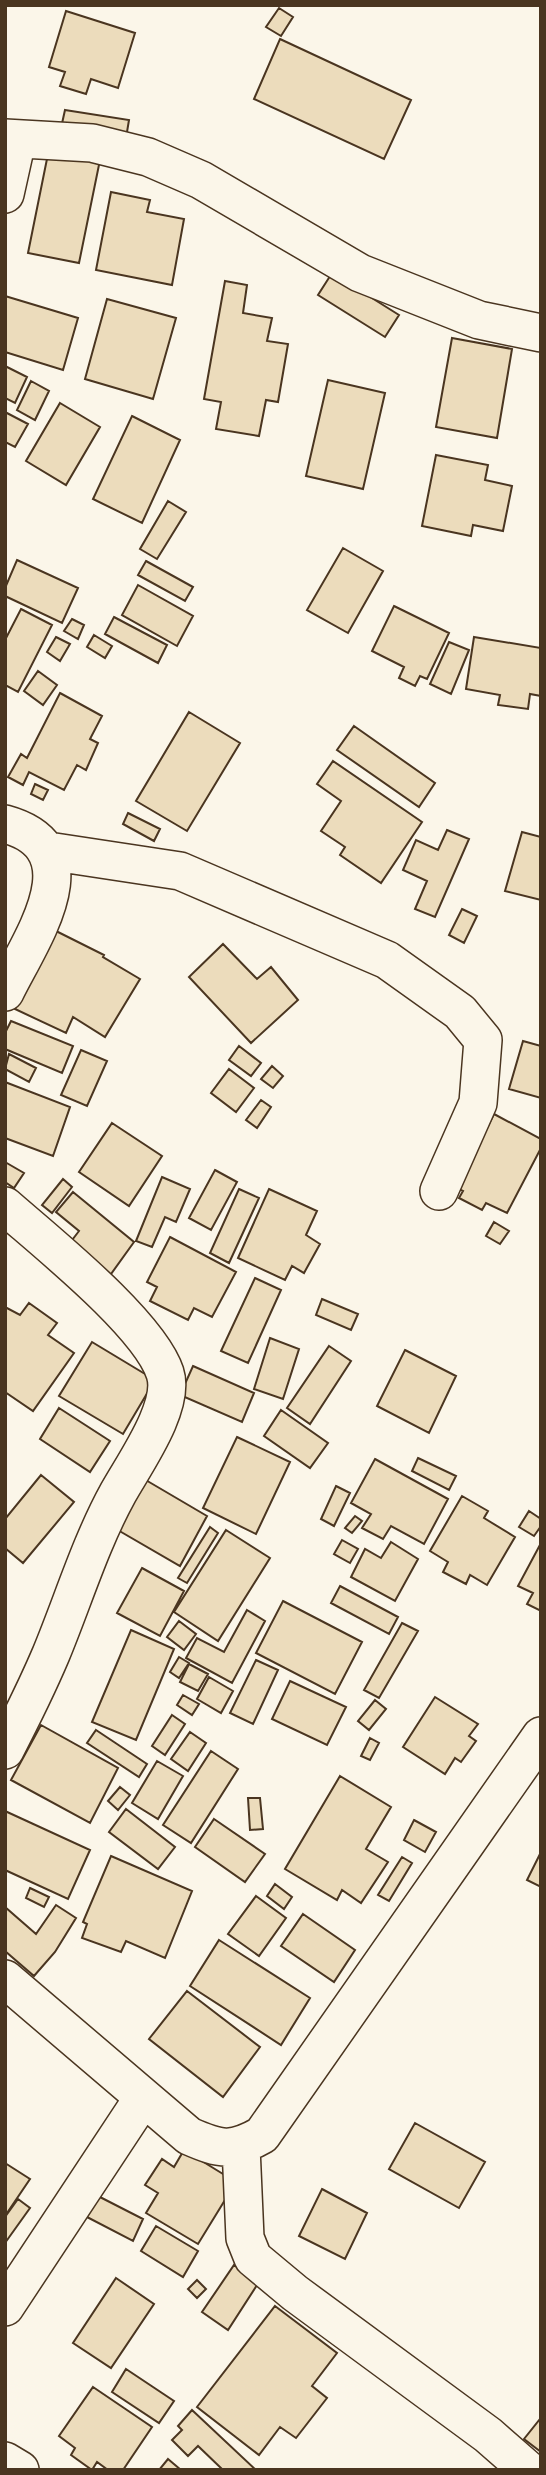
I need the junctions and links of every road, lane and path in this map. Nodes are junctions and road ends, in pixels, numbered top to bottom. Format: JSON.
{"nodes":[{"id":1,"x":11,"y":139,"type":"edge"},
{"id":2,"x":5,"y":194,"type":"edge"},
{"id":3,"x":541,"y":333,"type":"edge"},
{"id":4,"x":5,"y":824,"type":"edge"},
{"id":5,"x":48,"y":851,"type":"junction"},
{"id":6,"x":5,"y":992,"type":"edge"},
{"id":7,"x":439,"y":1191,"type":"dead end"},
{"id":8,"x":5,"y":1206,"type":"edge"},
{"id":9,"x":541,"y":1736,"type":"edge"},
{"id":10,"x":5,"y":1750,"type":"edge"},
{"id":11,"x":5,"y":1979,"type":"edge"},
{"id":12,"x":143,"y":2098,"type":"junction"},
{"id":13,"x":240,"y":2147,"type":"junction"},
{"id":14,"x":5,"y":2307,"type":"edge"},
{"id":15,"x":5,"y":2461,"type":"edge"},
{"id":16,"x":20,"y":2470,"type":"edge"},
{"id":17,"x":528,"y":2470,"type":"edge"}],
"edges":[{"from":1,"to":2,"type":"street"},
{"from":1,"to":3,"type":"street"},
{"from":4,"to":5,"type":"street"},
{"from":5,"to":6,"type":"street"},
{"from":5,"to":7,"type":"street"},
{"from":8,"to":10,"type":"street"},
{"from":9,"to":13,"type":"street"},
{"from":11,"to":12,"type":"street"},
{"from":12,"to":13,"type":"street"},
{"from":12,"to":14,"type":"street"},
{"from":13,"to":17,"type":"street"},
{"from":15,"to":16,"type":"street"}]}
